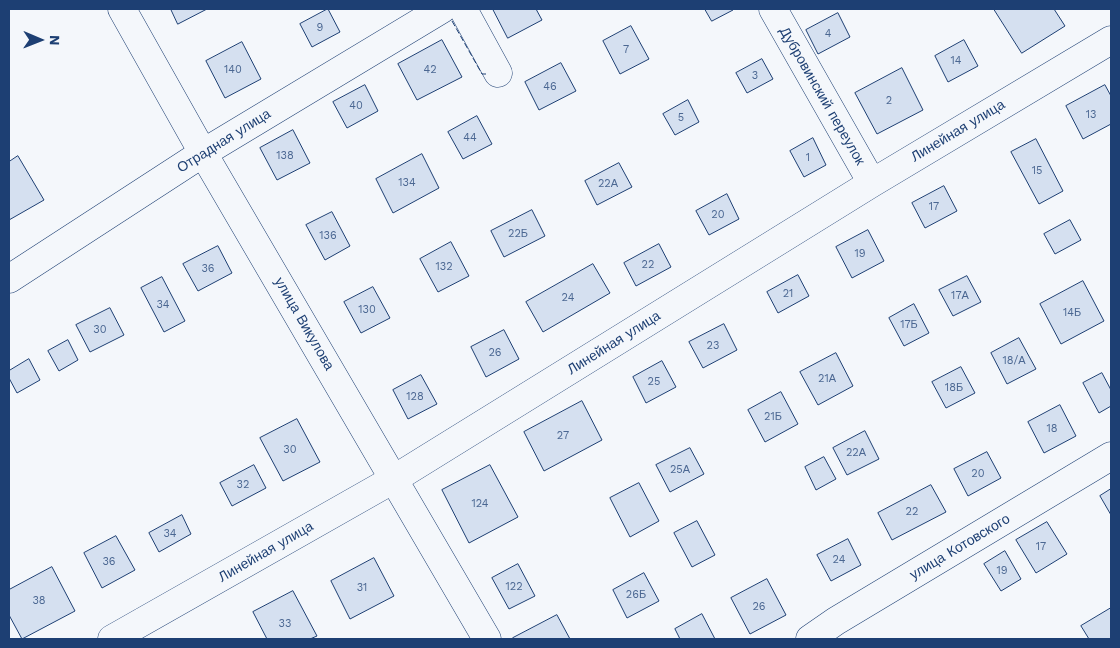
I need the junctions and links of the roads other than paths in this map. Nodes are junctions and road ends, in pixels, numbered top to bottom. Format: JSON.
{"nodes":[{"id":1,"x":122,"y":9,"type":"edge"},
{"id":2,"x":442,"y":9,"type":"edge"},
{"id":3,"x":463,"y":9,"type":"edge"},
{"id":4,"x":773,"y":9,"type":"edge"},
{"id":5,"x":1111,"y":40,"type":"edge"},
{"id":6,"x":498,"y":72,"type":"dead end"},
{"id":7,"x":203,"y":153,"type":"junction"},
{"id":8,"x":872,"y":183,"type":"junction"},
{"id":9,"x":9,"y":279,"type":"edge"},
{"id":10,"x":1111,"y":456,"type":"edge"},
{"id":11,"x":394,"y":479,"type":"junction"},
{"id":12,"x":112,"y":639,"type":"edge"},
{"id":13,"x":487,"y":639,"type":"edge"},
{"id":14,"x":810,"y":639,"type":"edge"}],
"edges":[{"from":1,"to":7,"type":"street","name":"улица Викулова"},
{"from":2,"to":7,"type":"street","name":"Отрадная улица"},
{"from":3,"to":6,"type":"street"},
{"from":4,"to":8,"type":"street","name":"Дубровинский переулок"},
{"from":5,"to":8,"type":"street","name":"Линейная улица"},
{"from":7,"to":9,"type":"street","name":"Отрадная улица"},
{"from":7,"to":11,"type":"street","name":"улица Викулова"},
{"from":8,"to":11,"type":"street","name":"Линейная улица"},
{"from":10,"to":14,"type":"street","name":"улица Котовского"},
{"from":11,"to":12,"type":"street","name":"Линейная улица"},
{"from":11,"to":13,"type":"street","name":"улица Викулова"}]}
